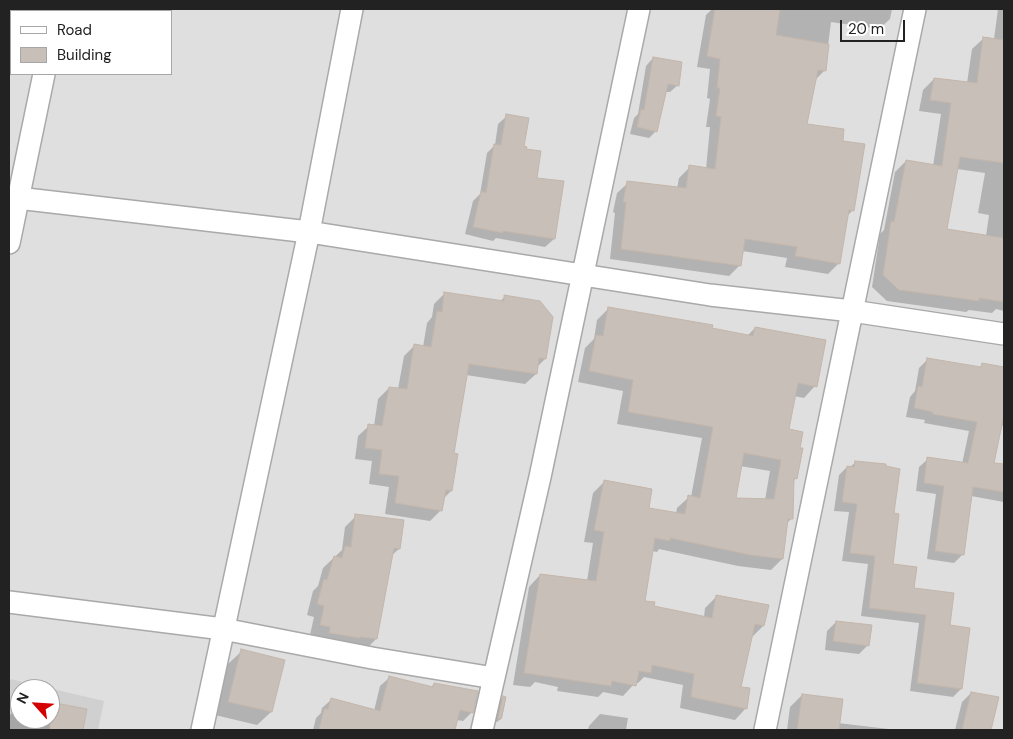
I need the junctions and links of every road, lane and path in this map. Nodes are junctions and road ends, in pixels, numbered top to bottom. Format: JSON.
{"nodes":[{"id":1,"x":352,"y":9,"type":"edge"},
{"id":2,"x":639,"y":9,"type":"edge"},
{"id":3,"x":915,"y":9,"type":"edge"},
{"id":4,"x":44,"y":75,"type":"edge"},
{"id":5,"x":13,"y":198,"type":"edge"},
{"id":6,"x":309,"y":232,"type":"junction"},
{"id":7,"x":9,"y":243,"type":"edge"},
{"id":8,"x":584,"y":274,"type":"junction"},
{"id":9,"x":852,"y":311,"type":"junction"},
{"id":10,"x":1004,"y":334,"type":"edge"},
{"id":11,"x":9,"y":602,"type":"edge"},
{"id":12,"x":223,"y":629,"type":"junction"},
{"id":13,"x":494,"y":678,"type":"junction"},
{"id":14,"x":202,"y":730,"type":"edge"},
{"id":15,"x":482,"y":730,"type":"edge"},
{"id":16,"x":765,"y":730,"type":"edge"}],
"edges":[{"from":1,"to":6,"type":"street"},
{"from":2,"to":8,"type":"street"},
{"from":3,"to":9,"type":"street"},
{"from":4,"to":5,"type":"street"},
{"from":5,"to":6,"type":"street"},
{"from":5,"to":7,"type":"street"},
{"from":6,"to":8,"type":"street"},
{"from":6,"to":12,"type":"street"},
{"from":8,"to":9,"type":"street"},
{"from":8,"to":13,"type":"street"},
{"from":9,"to":10,"type":"street"},
{"from":9,"to":16,"type":"street"},
{"from":11,"to":12,"type":"street"},
{"from":12,"to":13,"type":"street"},
{"from":12,"to":14,"type":"street"},
{"from":13,"to":15,"type":"street"}]}
